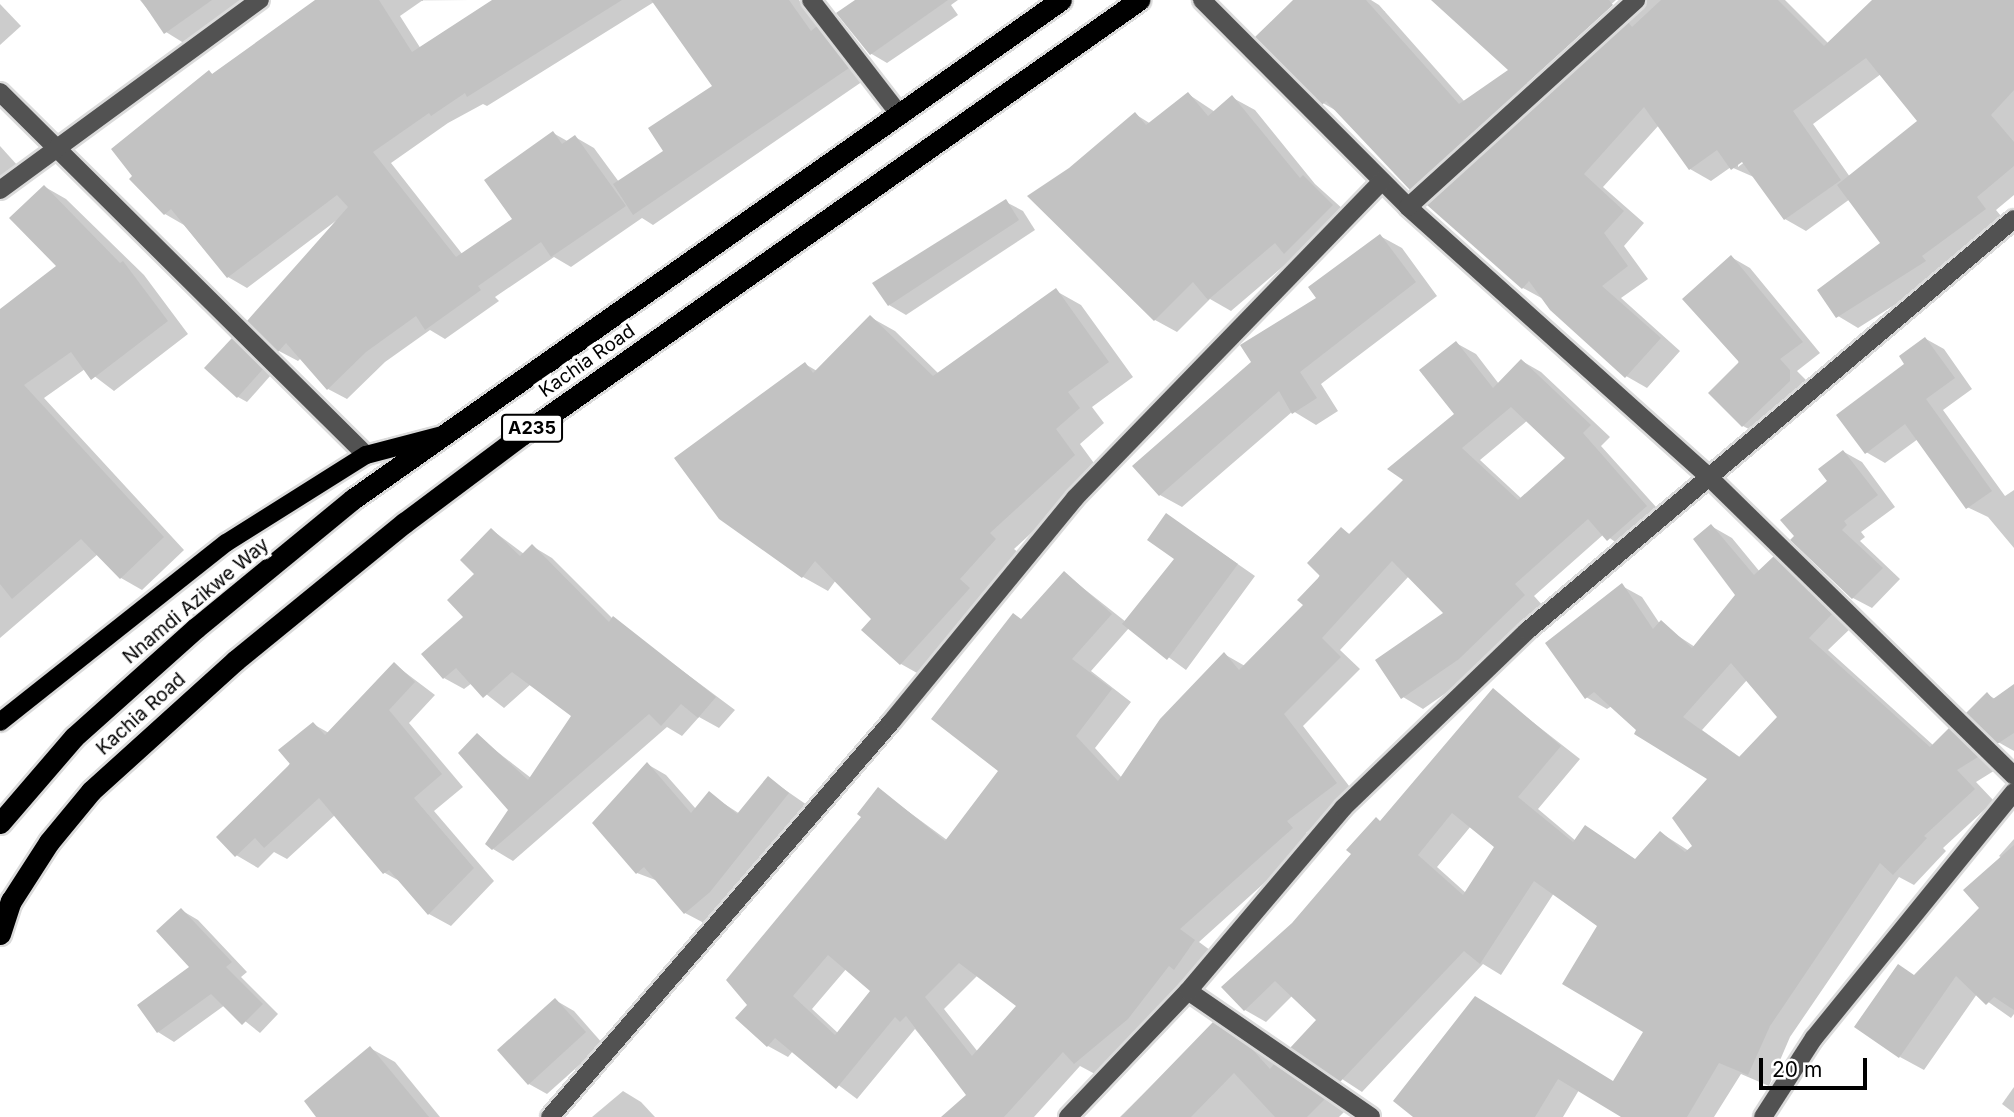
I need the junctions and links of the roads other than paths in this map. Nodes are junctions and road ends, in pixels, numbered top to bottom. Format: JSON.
{"nodes":[{"id":1,"x":260,"y":0,"type":"edge"},
{"id":2,"x":811,"y":0,"type":"edge"},
{"id":3,"x":1061,"y":0,"type":"edge"},
{"id":4,"x":1139,"y":0,"type":"edge"},
{"id":5,"x":1202,"y":0,"type":"edge"},
{"id":6,"x":1636,"y":0,"type":"edge"},
{"id":7,"x":0,"y":92,"type":"edge"},
{"id":8,"x":899,"y":114,"type":"junction"},
{"id":9,"x":55,"y":149,"type":"junction"},
{"id":10,"x":1382,"y":181,"type":"junction"},
{"id":11,"x":0,"y":190,"type":"edge"},
{"id":12,"x":1408,"y":207,"type":"junction"},
{"id":13,"x":2014,"y":219,"type":"edge"},
{"id":14,"x":442,"y":435,"type":"junction"},
{"id":15,"x":366,"y":456,"type":"junction"},
{"id":16,"x":1711,"y":479,"type":"junction"},
{"id":17,"x":0,"y":722,"type":"edge"},
{"id":18,"x":2014,"y":776,"type":"edge"},
{"id":19,"x":2014,"y":792,"type":"edge"},
{"id":20,"x":0,"y":823,"type":"edge"},
{"id":21,"x":0,"y":934,"type":"edge"},
{"id":22,"x":1188,"y":990,"type":"junction"},
{"id":23,"x":550,"y":1117,"type":"edge"},
{"id":24,"x":1068,"y":1117,"type":"edge"},
{"id":25,"x":1371,"y":1117,"type":"edge"},
{"id":26,"x":1763,"y":1117,"type":"edge"}],
"edges":[{"from":1,"to":9,"type":"street"},
{"from":2,"to":8,"type":"street"},
{"from":3,"to":8,"type":"highway","name":"Kachia Road","number":"A235"},
{"from":4,"to":21,"type":"highway","name":"Kachia Road","number":"A235"},
{"from":5,"to":10,"type":"street"},
{"from":6,"to":12,"type":"street"},
{"from":7,"to":9,"type":"street"},
{"from":8,"to":14,"type":"highway","name":"Kachia Road","number":"A235"},
{"from":9,"to":11,"type":"street"},
{"from":9,"to":15,"type":"street"},
{"from":10,"to":12,"type":"street"},
{"from":10,"to":23,"type":"street"},
{"from":12,"to":16,"type":"street"},
{"from":13,"to":16,"type":"street"},
{"from":14,"to":15,"type":"main road","name":"Kachia Road"},
{"from":14,"to":20,"type":"highway","name":"Nnamdi Azikwe Way","number":"A235"},
{"from":15,"to":17,"type":"main road","name":"Kachia Road"},
{"from":16,"to":18,"type":"street"},
{"from":16,"to":22,"type":"street"},
{"from":19,"to":26,"type":"street"},
{"from":22,"to":24,"type":"street"},
{"from":22,"to":25,"type":"street"}]}
